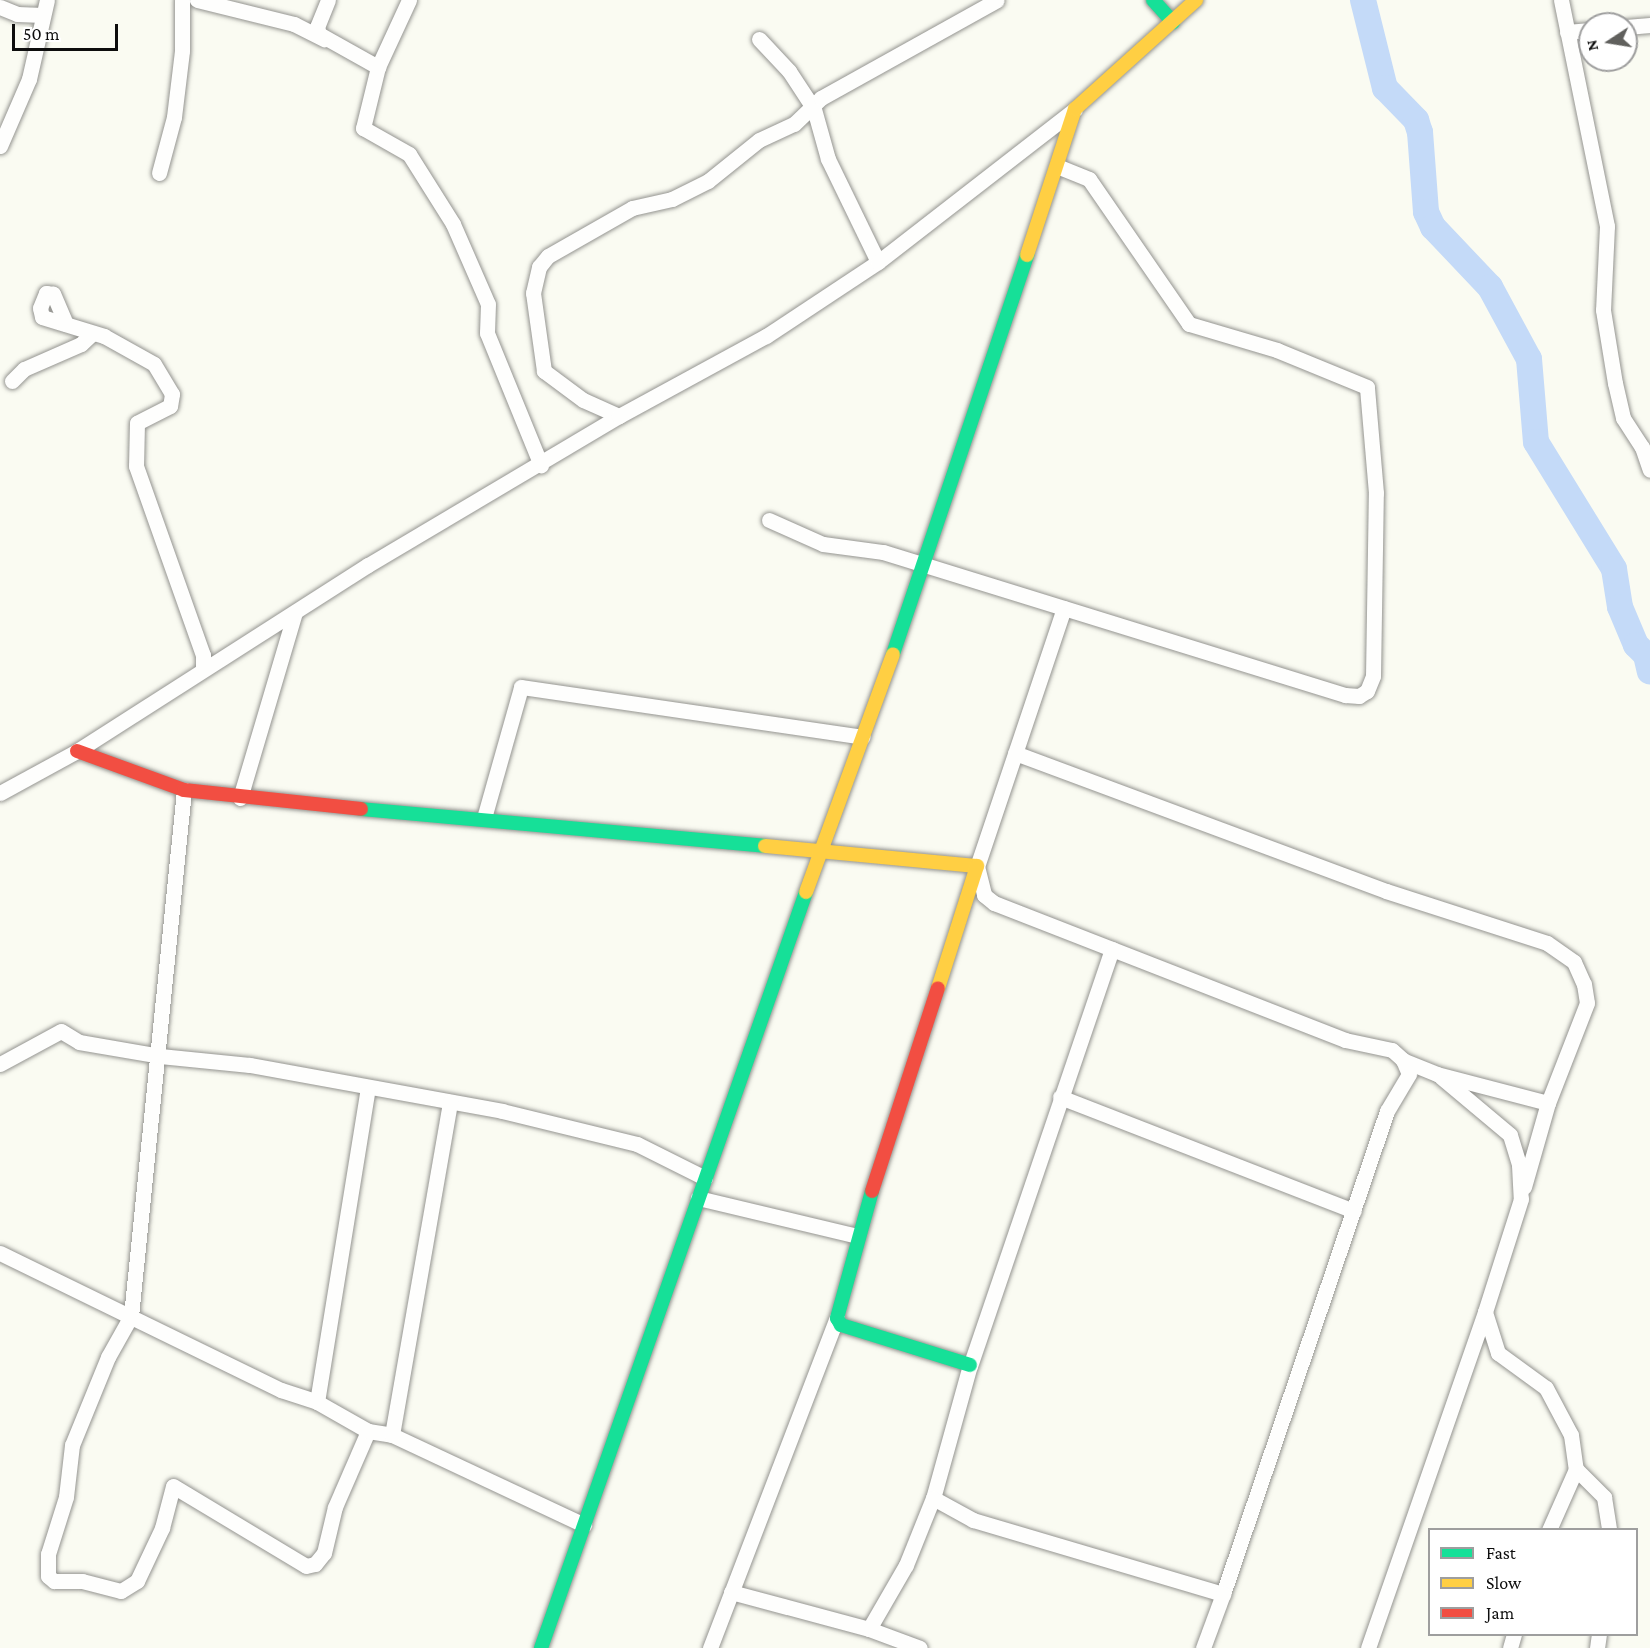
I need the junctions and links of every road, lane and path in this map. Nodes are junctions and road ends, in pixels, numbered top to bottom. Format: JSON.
{"nodes":[{"id":1,"x":182,"y":0,"type":"edge"},
{"id":2,"x":197,"y":0,"type":"edge"},
{"id":3,"x":328,"y":0,"type":"edge"},
{"id":4,"x":409,"y":0,"type":"edge"},
{"id":5,"x":997,"y":0,"type":"edge"},
{"id":6,"x":1153,"y":0,"type":"edge"},
{"id":7,"x":1196,"y":0,"type":"edge"},
{"id":8,"x":1561,"y":0,"type":"edge"},
{"id":9,"x":0,"y":8,"type":"edge"},
{"id":10,"x":45,"y":8,"type":"edge"},
{"id":11,"x":1173,"y":22,"type":"junction"},
{"id":12,"x":1578,"y":31,"type":"edge"},
{"id":13,"x":1567,"y":32,"type":"junction"},
{"id":14,"x":324,"y":39,"type":"junction"},
{"id":15,"x":759,"y":39,"type":"dead end"},
{"id":16,"x":378,"y":67,"type":"junction"},
{"id":17,"x":814,"y":109,"type":"junction"},
{"id":18,"x":1075,"y":109,"type":"junction"},
{"id":19,"x":0,"y":147,"type":"edge"},
{"id":20,"x":1059,"y":167,"type":"junction"},
{"id":21,"x":159,"y":173,"type":"dead end"},
{"id":22,"x":878,"y":262,"type":"junction"},
{"id":23,"x":66,"y":324,"type":"dead end"},
{"id":24,"x":93,"y":333,"type":"junction"},
{"id":25,"x":12,"y":381,"type":"dead end"},
{"id":26,"x":620,"y":416,"type":"junction"},
{"id":27,"x":541,"y":465,"type":"junction"},
{"id":28,"x":1650,"y":470,"type":"edge"},
{"id":29,"x":769,"y":520,"type":"dead end"},
{"id":30,"x":925,"y":567,"type":"junction"},
{"id":31,"x":1064,"y":608,"type":"junction"},
{"id":32,"x":295,"y":612,"type":"junction"},
{"id":33,"x":203,"y":669,"type":"junction"},
{"id":34,"x":862,"y":737,"type":"junction"},
{"id":35,"x":77,"y":751,"type":"junction"},
{"id":36,"x":1015,"y":753,"type":"junction"},
{"id":37,"x":184,"y":790,"type":"junction"},
{"id":38,"x":0,"y":794,"type":"edge"},
{"id":39,"x":240,"y":798,"type":"junction"},
{"id":40,"x":484,"y":818,"type":"junction"},
{"id":41,"x":820,"y":849,"type":"junction"},
{"id":42,"x":977,"y":866,"type":"junction"},
{"id":43,"x":1113,"y":950,"type":"junction"},
{"id":44,"x":160,"y":1056,"type":"junction"},
{"id":45,"x":1404,"y":1060,"type":"junction"},
{"id":46,"x":0,"y":1064,"type":"edge"},
{"id":47,"x":1437,"y":1074,"type":"junction"},
{"id":48,"x":368,"y":1087,"type":"junction"},
{"id":49,"x":1060,"y":1097,"type":"junction"},
{"id":50,"x":450,"y":1102,"type":"junction"},
{"id":51,"x":1548,"y":1103,"type":"junction"},
{"id":52,"x":705,"y":1178,"type":"junction"},
{"id":53,"x":698,"y":1198,"type":"junction"},
{"id":54,"x":1521,"y":1199,"type":"junction"},
{"id":55,"x":1354,"y":1211,"type":"junction"},
{"id":56,"x":858,"y":1236,"type":"junction"},
{"id":57,"x":0,"y":1253,"type":"edge"},
{"id":58,"x":1485,"y":1312,"type":"junction"},
{"id":59,"x":131,"y":1317,"type":"junction"},
{"id":60,"x":837,"y":1318,"type":"junction"},
{"id":61,"x":970,"y":1365,"type":"junction"},
{"id":62,"x":317,"y":1402,"type":"junction"},
{"id":63,"x":368,"y":1431,"type":"junction"},
{"id":64,"x":392,"y":1435,"type":"junction"},
{"id":65,"x":1576,"y":1469,"type":"junction"},
{"id":66,"x":933,"y":1498,"type":"junction"},
{"id":67,"x":584,"y":1525,"type":"junction"},
{"id":68,"x":1550,"y":1528,"type":"edge"},
{"id":69,"x":1609,"y":1528,"type":"edge"},
{"id":70,"x":731,"y":1592,"type":"junction"},
{"id":71,"x":1223,"y":1594,"type":"junction"},
{"id":72,"x":870,"y":1629,"type":"junction"},
{"id":73,"x":541,"y":1648,"type":"edge"},
{"id":74,"x":710,"y":1648,"type":"edge"},
{"id":75,"x":920,"y":1648,"type":"edge"},
{"id":76,"x":1203,"y":1648,"type":"edge"},
{"id":77,"x":1368,"y":1648,"type":"edge"}],
"edges":[{"from":1,"to":21,"type":"street"},
{"from":2,"to":14,"type":"street"},
{"from":3,"to":14,"type":"street"},
{"from":4,"to":16,"type":"street"},
{"from":5,"to":17,"type":"street"},
{"from":6,"to":11,"type":"street"},
{"from":7,"to":11,"type":"street"},
{"from":8,"to":13,"type":"street"},
{"from":9,"to":10,"type":"street"},
{"from":10,"to":19,"type":"street"},
{"from":11,"to":18,"type":"street"},
{"from":12,"to":13,"type":"street"},
{"from":13,"to":28,"type":"street"},
{"from":14,"to":16,"type":"street"},
{"from":15,"to":17,"type":"street"},
{"from":16,"to":27,"type":"street"},
{"from":17,"to":22,"type":"street"},
{"from":17,"to":26,"type":"street"},
{"from":18,"to":20,"type":"street"},
{"from":18,"to":22,"type":"street"},
{"from":20,"to":30,"type":"street"},
{"from":20,"to":31,"type":"street"},
{"from":22,"to":26,"type":"street"},
{"from":23,"to":24,"type":"street"},
{"from":24,"to":25,"type":"street"},
{"from":24,"to":33,"type":"street"},
{"from":26,"to":27,"type":"street"},
{"from":27,"to":32,"type":"street"},
{"from":29,"to":30,"type":"street"},
{"from":30,"to":31,"type":"street"},
{"from":30,"to":34,"type":"street"},
{"from":31,"to":36,"type":"street"},
{"from":32,"to":33,"type":"street"},
{"from":32,"to":39,"type":"street"},
{"from":33,"to":35,"type":"street"},
{"from":34,"to":40,"type":"street"},
{"from":34,"to":41,"type":"street"},
{"from":35,"to":37,"type":"street"},
{"from":35,"to":38,"type":"street"},
{"from":36,"to":42,"type":"street"},
{"from":36,"to":51,"type":"street"},
{"from":37,"to":39,"type":"street"},
{"from":37,"to":44,"type":"street"},
{"from":39,"to":40,"type":"street"},
{"from":40,"to":41,"type":"street"},
{"from":41,"to":42,"type":"street"},
{"from":41,"to":52,"type":"street"},
{"from":42,"to":43,"type":"street"},
{"from":42,"to":56,"type":"street"},
{"from":43,"to":45,"type":"street"},
{"from":43,"to":49,"type":"street"},
{"from":44,"to":46,"type":"street"},
{"from":44,"to":48,"type":"street"},
{"from":44,"to":59,"type":"street"},
{"from":45,"to":47,"type":"street"},
{"from":45,"to":55,"type":"street"},
{"from":47,"to":51,"type":"street"},
{"from":47,"to":54,"type":"street"},
{"from":48,"to":50,"type":"street"},
{"from":48,"to":62,"type":"street"},
{"from":49,"to":55,"type":"street"},
{"from":49,"to":61,"type":"street"},
{"from":50,"to":52,"type":"street"},
{"from":50,"to":64,"type":"street"},
{"from":51,"to":54,"type":"street"},
{"from":52,"to":53,"type":"street"},
{"from":53,"to":56,"type":"street"},
{"from":53,"to":67,"type":"street"},
{"from":54,"to":58,"type":"street"},
{"from":55,"to":71,"type":"street"},
{"from":56,"to":60,"type":"street"},
{"from":57,"to":59,"type":"street"},
{"from":58,"to":65,"type":"street"},
{"from":58,"to":77,"type":"street"},
{"from":59,"to":62,"type":"street"},
{"from":59,"to":63,"type":"street"},
{"from":60,"to":61,"type":"street"},
{"from":60,"to":70,"type":"street"},
{"from":61,"to":66,"type":"street"},
{"from":62,"to":63,"type":"street"},
{"from":63,"to":64,"type":"street"},
{"from":64,"to":67,"type":"street"},
{"from":65,"to":68,"type":"street"},
{"from":65,"to":69,"type":"street"},
{"from":66,"to":71,"type":"street"},
{"from":66,"to":72,"type":"street"},
{"from":67,"to":73,"type":"street"},
{"from":70,"to":72,"type":"street"},
{"from":70,"to":74,"type":"street"},
{"from":71,"to":76,"type":"street"},
{"from":72,"to":75,"type":"street"}]}
